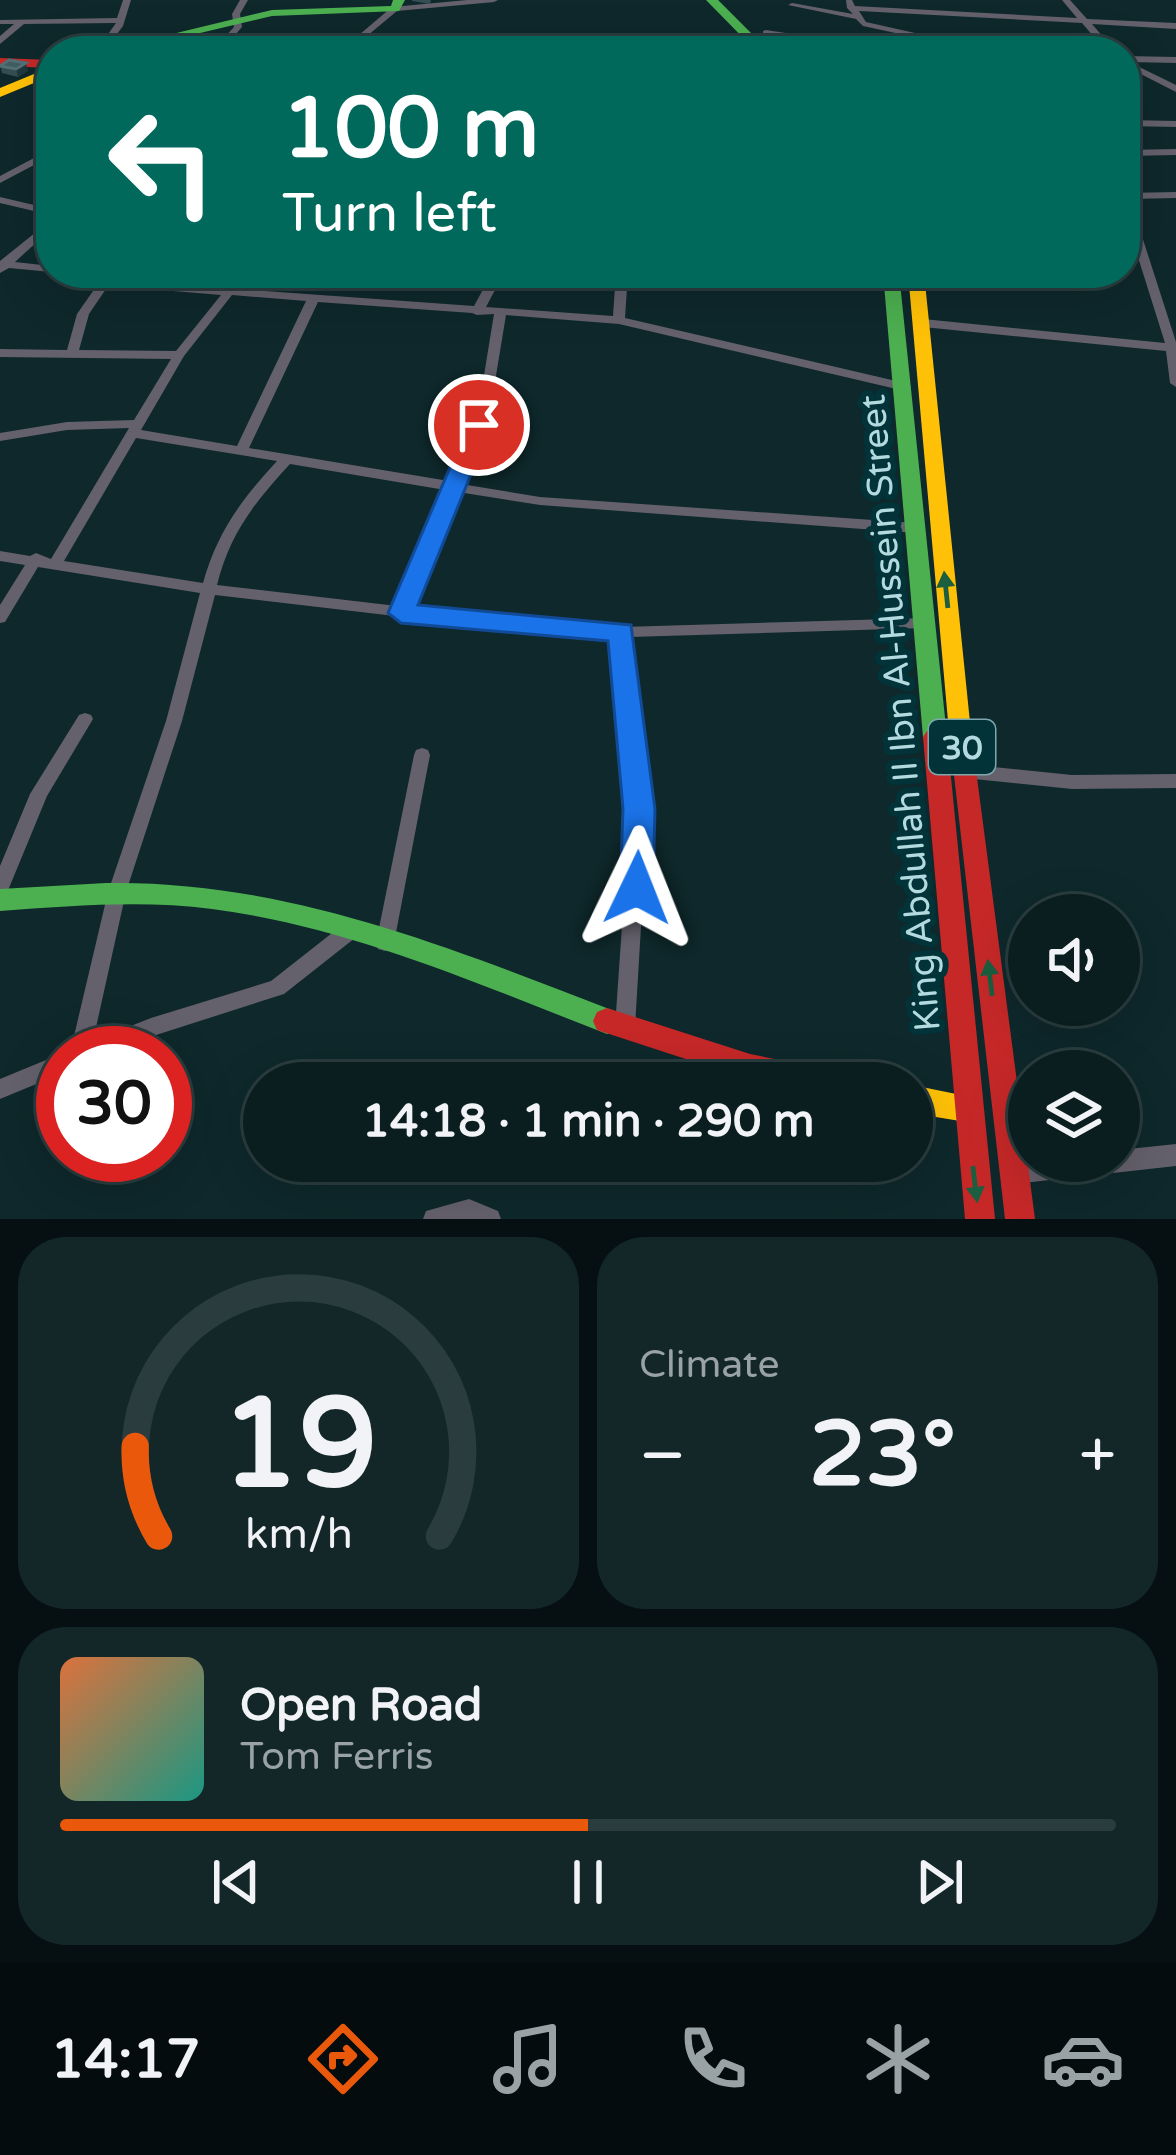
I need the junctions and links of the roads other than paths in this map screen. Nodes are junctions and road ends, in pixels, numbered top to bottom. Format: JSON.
{"nodes":[{"id":1,"x":127,"y":0,"type":"edge"},
{"id":2,"x":494,"y":0,"type":"edge"},
{"id":3,"x":712,"y":0,"type":"edge"},
{"id":4,"x":735,"y":0,"type":"edge"},
{"id":5,"x":1066,"y":0,"type":"edge"},
{"id":6,"x":397,"y":5,"type":"edge"},
{"id":7,"x":792,"y":5,"type":"dead end"},
{"id":8,"x":851,"y":8,"type":"edge"},
{"id":9,"x":240,"y":10,"type":"edge"},
{"id":10,"x":1081,"y":18,"type":"junction"},
{"id":11,"x":0,"y":22,"type":"edge"},
{"id":12,"x":21,"y":22,"type":"junction"},
{"id":13,"x":1176,"y":26,"type":"edge"},
{"id":14,"x":98,"y":36,"type":"edge"},
{"id":15,"x":115,"y":36,"type":"edge"},
{"id":16,"x":127,"y":36,"type":"edge"},
{"id":17,"x":361,"y":36,"type":"edge"},
{"id":18,"x":757,"y":36,"type":"edge"},
{"id":19,"x":761,"y":36,"type":"edge"},
{"id":20,"x":917,"y":36,"type":"edge"},
{"id":21,"x":1097,"y":36,"type":"edge"},
{"id":22,"x":0,"y":41,"type":"edge"},
{"id":23,"x":1176,"y":60,"type":"edge"},
{"id":24,"x":1140,"y":61,"type":"edge"},
{"id":25,"x":0,"y":62,"type":"edge"},
{"id":26,"x":36,"y":66,"type":"edge"},
{"id":27,"x":1140,"y":70,"type":"edge"},
{"id":28,"x":36,"y":74,"type":"edge"},
{"id":29,"x":1140,"y":79,"type":"edge"},
{"id":30,"x":1157,"y":80,"type":"junction"},
{"id":31,"x":1176,"y":86,"type":"edge"},
{"id":32,"x":0,"y":92,"type":"edge"},
{"id":33,"x":1140,"y":123,"type":"edge"},
{"id":34,"x":1176,"y":124,"type":"edge"},
{"id":35,"x":1176,"y":152,"type":"edge"},
{"id":36,"x":1140,"y":153,"type":"edge"},
{"id":37,"x":36,"y":160,"type":"edge"},
{"id":38,"x":0,"y":180,"type":"edge"},
{"id":39,"x":1176,"y":195,"type":"edge"},
{"id":40,"x":1140,"y":197,"type":"edge"},
{"id":41,"x":0,"y":200,"type":"edge"},
{"id":42,"x":36,"y":208,"type":"edge"},
{"id":43,"x":36,"y":236,"type":"edge"},
{"id":44,"x":1140,"y":244,"type":"edge"},
{"id":45,"x":2,"y":266,"type":"edge"},
{"id":46,"x":36,"y":268,"type":"edge"},
{"id":47,"x":98,"y":288,"type":"edge"},
{"id":48,"x":205,"y":288,"type":"edge"},
{"id":49,"x":234,"y":288,"type":"edge"},
{"id":50,"x":490,"y":288,"type":"edge"},
{"id":51,"x":621,"y":288,"type":"edge"},
{"id":52,"x":894,"y":288,"type":"edge"},
{"id":53,"x":918,"y":288,"type":"edge"},
{"id":54,"x":232,"y":291,"type":"junction"},
{"id":55,"x":314,"y":297,"type":"junction"},
{"id":56,"x":477,"y":311,"type":"junction"},
{"id":57,"x":500,"y":314,"type":"junction"},
{"id":58,"x":619,"y":320,"type":"junction"},
{"id":59,"x":922,"y":323,"type":"junction"},
{"id":60,"x":1174,"y":348,"type":"edge"},
{"id":61,"x":0,"y":353,"type":"edge"},
{"id":62,"x":72,"y":353,"type":"junction"},
{"id":63,"x":179,"y":355,"type":"junction"},
{"id":64,"x":1176,"y":383,"type":"edge"},
{"id":65,"x":905,"y":388,"type":"junction"},
{"id":66,"x":918,"y":416,"type":"junction"},
{"id":67,"x":135,"y":428,"type":"junction"},
{"id":68,"x":0,"y":437,"type":"edge"},
{"id":69,"x":242,"y":449,"type":"junction"},
{"id":70,"x":921,"y":456,"type":"junction"},
{"id":71,"x":288,"y":458,"type":"junction"},
{"id":72,"x":450,"y":486,"type":"junction"},
{"id":73,"x":916,"y":528,"type":"junction"},
{"id":74,"x":0,"y":556,"type":"edge"},
{"id":75,"x":36,"y":558,"type":"junction"},
{"id":76,"x":56,"y":562,"type":"junction"},
{"id":77,"x":209,"y":589,"type":"junction"},
{"id":78,"x":401,"y":613,"type":"junction"},
{"id":79,"x":0,"y":618,"type":"edge"},
{"id":80,"x":925,"y":623,"type":"junction"},
{"id":81,"x":622,"y":632,"type":"junction"},
{"id":82,"x":85,"y":719,"type":"dead end"},
{"id":83,"x":422,"y":755,"type":"dead end"},
{"id":84,"x":964,"y":771,"type":"junction"},
{"id":85,"x":1176,"y":782,"type":"edge"},
{"id":86,"x":0,"y":888,"type":"edge"},
{"id":87,"x":117,"y":892,"type":"junction"},
{"id":88,"x":0,"y":900,"type":"edge"},
{"id":89,"x":348,"y":932,"type":"junction"},
{"id":90,"x":386,"y":943,"type":"junction"},
{"id":91,"x":90,"y":1026,"type":"edge"},
{"id":92,"x":154,"y":1026,"type":"edge"},
{"id":93,"x":626,"y":1027,"type":"junction"},
{"id":94,"x":735,"y":1062,"type":"edge"},
{"id":95,"x":36,"y":1074,"type":"edge"},
{"id":96,"x":0,"y":1089,"type":"edge"},
{"id":97,"x":933,"y":1102,"type":"edge"},
{"id":98,"x":966,"y":1108,"type":"junction"},
{"id":99,"x":1008,"y":1125,"type":"edge"},
{"id":100,"x":1176,"y":1155,"type":"edge"},
{"id":101,"x":1140,"y":1159,"type":"edge"},
{"id":102,"x":1015,"y":1182,"type":"edge"},
{"id":103,"x":434,"y":1219,"type":"edge"},
{"id":104,"x":490,"y":1219,"type":"edge"},
{"id":105,"x":980,"y":1219,"type":"edge"},
{"id":106,"x":1020,"y":1219,"type":"edge"}],
"edges":[{"from":1,"to":15,"type":"street"},
{"from":2,"to":6,"type":"street"},
{"from":3,"to":18,"type":"main road"},
{"from":4,"to":19,"type":"main road"},
{"from":5,"to":10,"type":"street"},
{"from":6,"to":9,"type":"main road"},
{"from":6,"to":17,"type":"street"},
{"from":7,"to":8,"type":"street"},
{"from":8,"to":10,"type":"street"},
{"from":8,"to":20,"type":"street"},
{"from":9,"to":16,"type":"main road"},
{"from":10,"to":13,"type":"street"},
{"from":10,"to":21,"type":"street"},
{"from":11,"to":12,"type":"street"},
{"from":12,"to":14,"type":"street"},
{"from":12,"to":22,"type":"street"},
{"from":23,"to":24,"type":"street"},
{"from":25,"to":26,"type":"main road"},
{"from":27,"to":30,"type":"street"},
{"from":28,"to":32,"type":"main road"},
{"from":29,"to":30,"type":"street"},
{"from":30,"to":31,"type":"street"},
{"from":33,"to":34,"type":"street"},
{"from":35,"to":36,"type":"street"},
{"from":37,"to":38,"type":"street"},
{"from":39,"to":40,"type":"street"},
{"from":41,"to":42,"type":"street"},
{"from":43,"to":45,"type":"street"},
{"from":44,"to":60,"type":"street"},
{"from":45,"to":46,"type":"street"},
{"from":47,"to":62,"type":"street"},
{"from":48,"to":54,"type":"street"},
{"from":49,"to":54,"type":"street"},
{"from":50,"to":56,"type":"street"},
{"from":51,"to":58,"type":"street"},
{"from":52,"to":65,"type":"main road","name":"King Abdullah II Ibn Al-Hussein Street","number":"30"},
{"from":53,"to":59,"type":"main road","name":"King Abdullah II Ibn Al-Hussein Street","number":"30"},
{"from":54,"to":55,"type":"street"},
{"from":54,"to":63,"type":"street"},
{"from":55,"to":56,"type":"street"},
{"from":55,"to":69,"type":"street"},
{"from":56,"to":57,"type":"street"},
{"from":57,"to":58,"type":"street"},
{"from":57,"to":72,"type":"street"},
{"from":58,"to":65,"type":"street"},
{"from":59,"to":60,"type":"street"},
{"from":59,"to":66,"type":"main road","name":"King Abdullah II Ibn Al-Hussein Street","number":"30"},
{"from":60,"to":64,"type":"street"},
{"from":61,"to":62,"type":"street"},
{"from":62,"to":63,"type":"street"},
{"from":63,"to":67,"type":"street"},
{"from":65,"to":66,"type":"main road","name":"King Abdullah II Ibn Al-Hussein Street","number":"30"},
{"from":66,"to":70,"type":"main road","name":"King Abdullah II Ibn Al-Hussein Street","number":"30"},
{"from":67,"to":68,"type":"street"},
{"from":67,"to":69,"type":"street"},
{"from":67,"to":76,"type":"street"},
{"from":69,"to":71,"type":"street"},
{"from":70,"to":73,"type":"main road","name":"King Abdullah II Ibn Al-Hussein Street","number":"30"},
{"from":84,"to":70,"type":"main road","name":"King Abdullah II Ibn Al-Hussein Street","number":"30","one_way":true},
{"from":71,"to":72,"type":"street"},
{"from":71,"to":77,"type":"street"},
{"from":72,"to":73,"type":"street"},
{"from":72,"to":78,"type":"street"},
{"from":73,"to":80,"type":"main road","name":"King Abdullah II Ibn Al-Hussein Street","number":"30"},
{"from":74,"to":75,"type":"street"},
{"from":75,"to":76,"type":"street"},
{"from":75,"to":79,"type":"street"},
{"from":76,"to":77,"type":"street"},
{"from":77,"to":78,"type":"street"},
{"from":77,"to":87,"type":"street"},
{"from":78,"to":81,"type":"street"},
{"from":80,"to":81,"type":"street"},
{"from":80,"to":98,"type":"main road","name":"King Abdullah II Ibn Al-Hussein Street","number":"30"},
{"from":81,"to":93,"type":"street"},
{"from":82,"to":86,"type":"street"},
{"from":83,"to":90,"type":"street"},
{"from":84,"to":85,"type":"street"},
{"from":99,"to":84,"type":"main road","name":"King Abdullah II Ibn Al-Hussein Street","number":"30","one_way":true},
{"from":87,"to":88,"type":"main road"},
{"from":87,"to":89,"type":"main road"},
{"from":87,"to":91,"type":"street"},
{"from":89,"to":90,"type":"main road"},
{"from":89,"to":92,"type":"street"},
{"from":90,"to":93,"type":"main road"},
{"from":93,"to":94,"type":"main road"},
{"from":95,"to":96,"type":"street"},
{"from":97,"to":98,"type":"main road"},
{"from":98,"to":105,"type":"main road","name":"King Abdullah II Ibn Al-Hussein Street","number":"30","one_way":true},
{"from":100,"to":101,"type":"street"},
{"from":102,"to":106,"type":"main road","name":"King Abdullah II Ibn Al-Hussein Street","number":"30"},
{"from":103,"to":104,"type":"street"}]}
